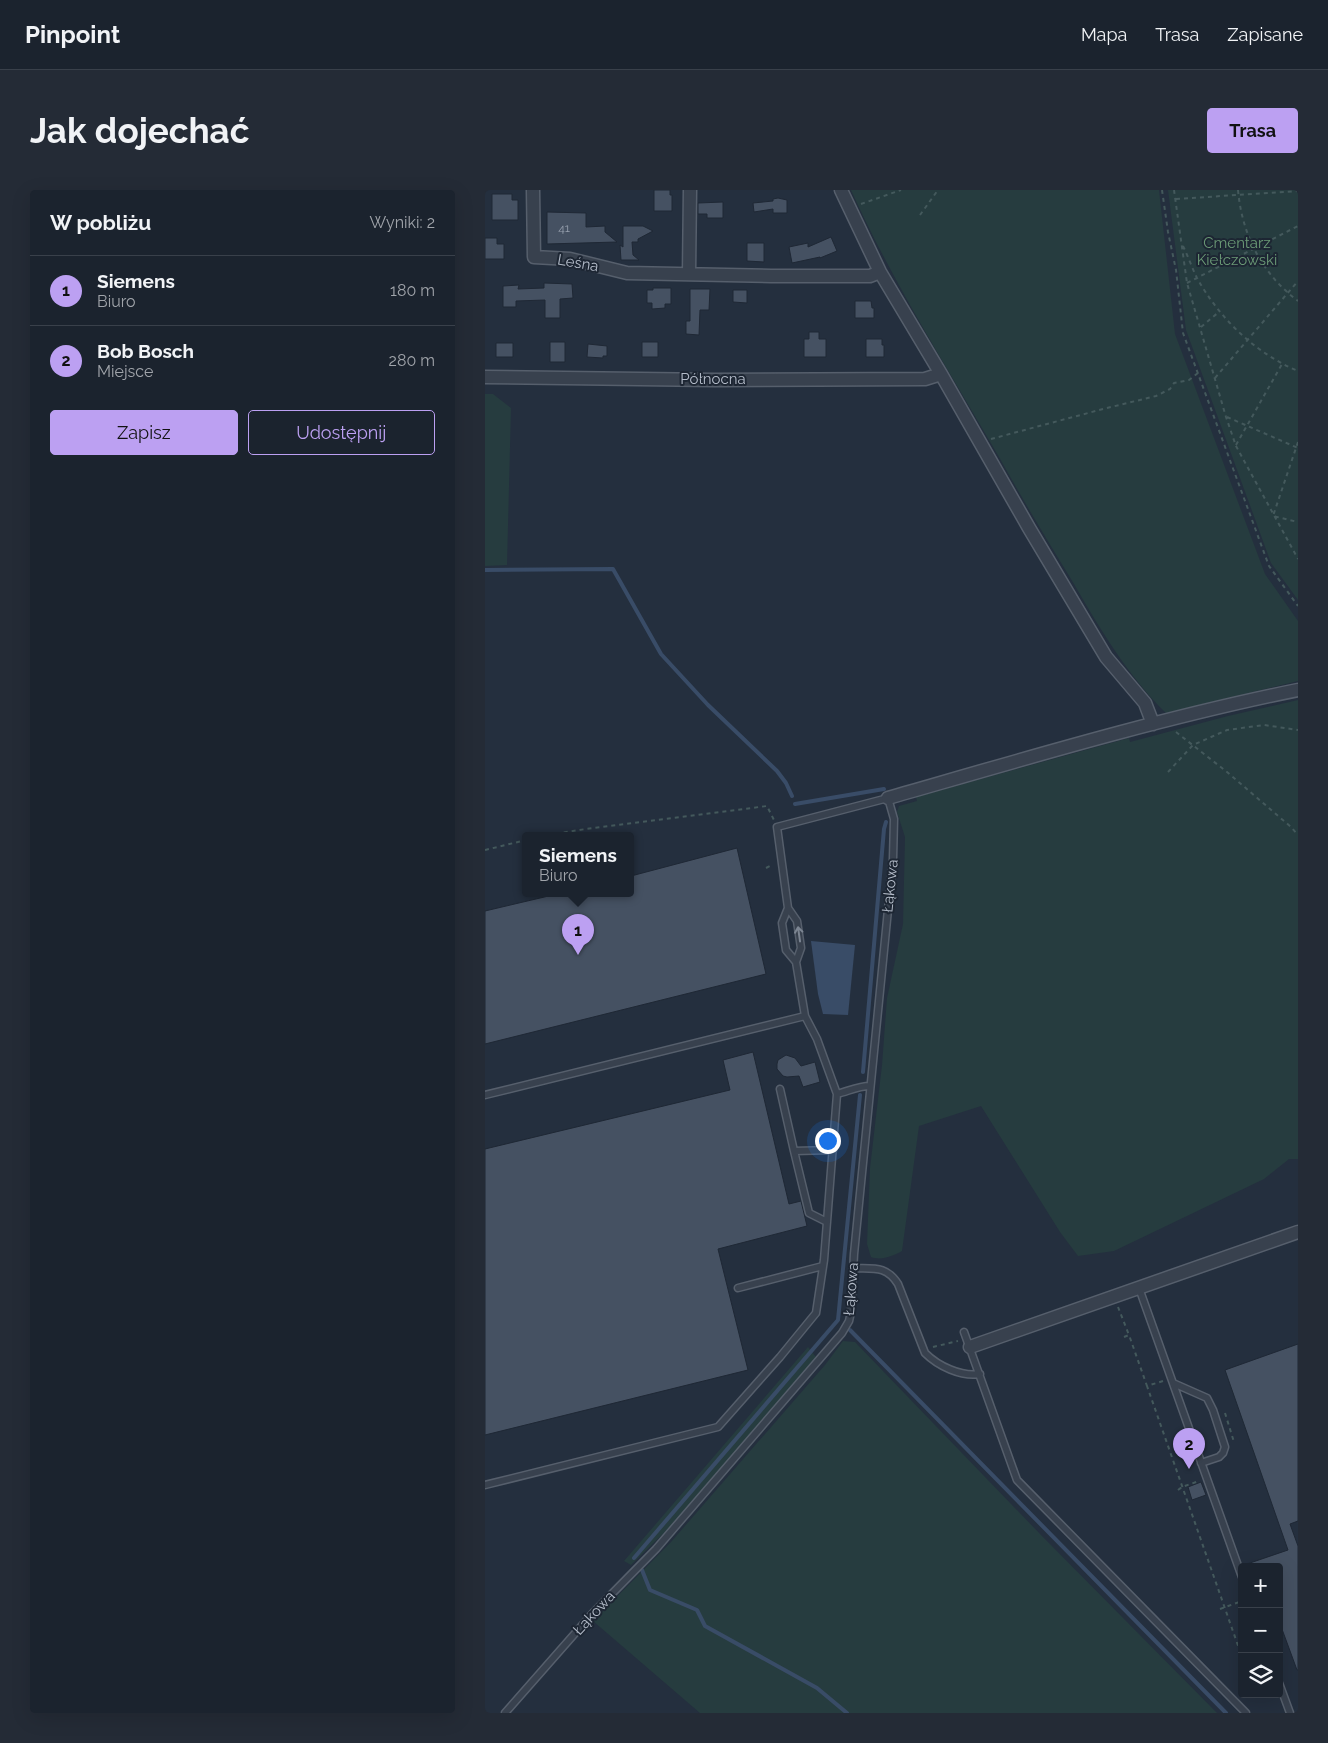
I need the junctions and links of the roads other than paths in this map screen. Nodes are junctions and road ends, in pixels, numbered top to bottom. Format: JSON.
{"nodes":[{"id":1,"x":533,"y":190,"type":"edge"},
{"id":2,"x":690,"y":190,"type":"edge"},
{"id":3,"x":841,"y":190,"type":"edge"},
{"id":4,"x":880,"y":272,"type":"junction"},
{"id":5,"x":689,"y":274,"type":"junction"},
{"id":6,"x":941,"y":374,"type":"junction"},
{"id":7,"x":485,"y":377,"type":"edge"},
{"id":8,"x":1298,"y":690,"type":"edge"},
{"id":9,"x":1153,"y":724,"type":"junction"},
{"id":10,"x":888,"y":798,"type":"junction"},
{"id":11,"x":787,"y":908,"type":"junction"},
{"id":12,"x":796,"y":962,"type":"junction"},
{"id":13,"x":805,"y":1016,"type":"junction"},
{"id":14,"x":870,"y":1086,"type":"junction"},
{"id":15,"x":780,"y":1089,"type":"dead end"},
{"id":16,"x":837,"y":1094,"type":"junction"},
{"id":17,"x":485,"y":1095,"type":"edge"},
{"id":18,"x":833,"y":1150,"type":"junction"},
{"id":19,"x":794,"y":1151,"type":"junction"},
{"id":20,"x":827,"y":1222,"type":"junction"},
{"id":21,"x":1298,"y":1232,"type":"edge"},
{"id":22,"x":823,"y":1266,"type":"junction"},
{"id":23,"x":853,"y":1268,"type":"junction"},
{"id":24,"x":738,"y":1288,"type":"dead end"},
{"id":25,"x":1139,"y":1288,"type":"junction"},
{"id":26,"x":964,"y":1332,"type":"dead end"},
{"id":27,"x":969,"y":1343,"type":"junction"},
{"id":28,"x":980,"y":1374,"type":"junction"},
{"id":29,"x":1173,"y":1383,"type":"junction"},
{"id":30,"x":1201,"y":1463,"type":"junction"},
{"id":31,"x":485,"y":1485,"type":"edge"},
{"id":32,"x":1238,"y":1566,"type":"edge"},
{"id":33,"x":1283,"y":1694,"type":"edge"},
{"id":34,"x":505,"y":1713,"type":"edge"},
{"id":35,"x":1246,"y":1713,"type":"edge"},
{"id":36,"x":1290,"y":1713,"type":"edge"}],
"edges":[{"from":1,"to":5,"type":"street","name":"Leśna"},
{"from":2,"to":5,"type":"street"},
{"from":3,"to":4,"type":"street"},
{"from":4,"to":5,"type":"street","name":"Leśna"},
{"from":4,"to":6,"type":"street"},
{"from":6,"to":7,"type":"street","name":"Północna"},
{"from":6,"to":9,"type":"street"},
{"from":8,"to":9,"type":"street"},
{"from":9,"to":10,"type":"street"},
{"from":10,"to":11,"type":"lane"},
{"from":10,"to":14,"type":"lane","name":"Łąkowa"},
{"from":12,"to":11,"type":"lane","one_way":true},
{"from":11,"to":12,"type":"lane"},
{"from":12,"to":13,"type":"lane"},
{"from":13,"to":16,"type":"lane"},
{"from":13,"to":17,"type":"lane"},
{"from":14,"to":16,"type":"lane"},
{"from":14,"to":23,"type":"lane","name":"Łąkowa"},
{"from":15,"to":19,"type":"lane"},
{"from":16,"to":18,"type":"lane"},
{"from":18,"to":19,"type":"lane"},
{"from":18,"to":20,"type":"lane"},
{"from":19,"to":20,"type":"lane"},
{"from":20,"to":22,"type":"lane"},
{"from":21,"to":25,"type":"street"},
{"from":22,"to":24,"type":"lane"},
{"from":22,"to":31,"type":"lane"},
{"from":23,"to":28,"type":"lane"},
{"from":23,"to":34,"type":"lane","name":"Łąkowa"},
{"from":25,"to":27,"type":"street"},
{"from":25,"to":29,"type":"lane"},
{"from":26,"to":27,"type":"lane"},
{"from":27,"to":28,"type":"lane"},
{"from":28,"to":35,"type":"lane"},
{"from":29,"to":30,"type":"lane"},
{"from":29,"to":30,"type":"lane"},
{"from":30,"to":32,"type":"lane"},
{"from":33,"to":36,"type":"lane"}]}
